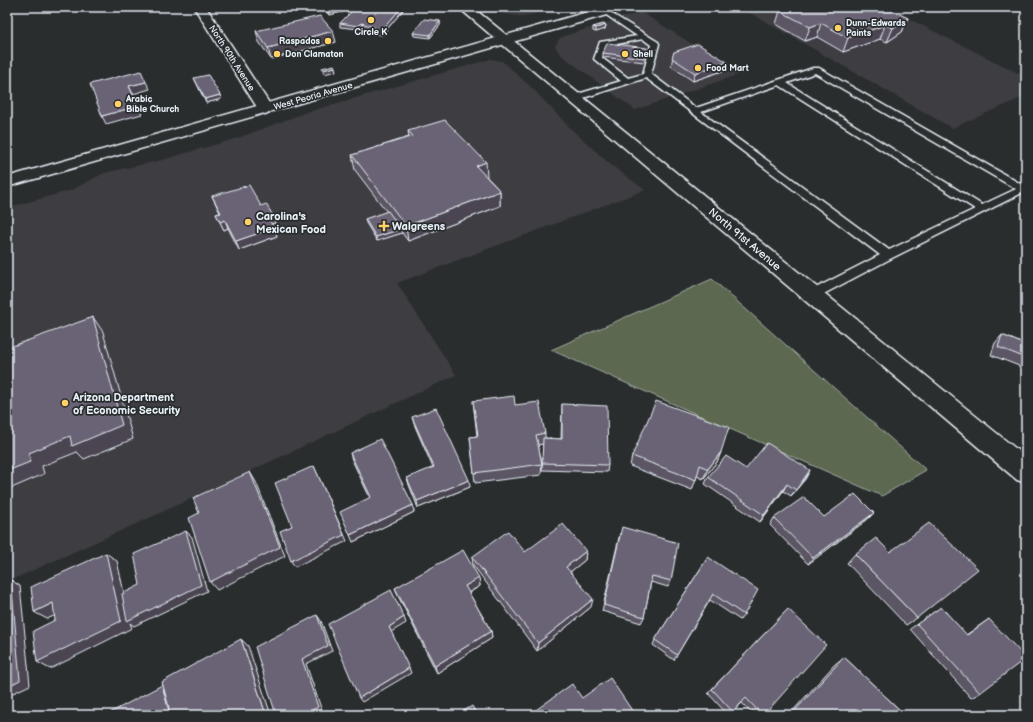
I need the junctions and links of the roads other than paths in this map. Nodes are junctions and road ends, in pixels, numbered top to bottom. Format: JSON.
{"nodes":[{"id":1,"x":200,"y":7,"type":"edge"},
{"id":2,"x":464,"y":7,"type":"edge"},
{"id":3,"x":618,"y":7,"type":"edge"},
{"id":4,"x":604,"y":11,"type":"junction"},
{"id":5,"x":639,"y":37,"type":"junction"},
{"id":6,"x":505,"y":40,"type":"junction"},
{"id":7,"x":630,"y":50,"type":"edge"},
{"id":8,"x":647,"y":75,"type":"junction"},
{"id":9,"x":626,"y":81,"type":"junction"},
{"id":10,"x":780,"y":82,"type":"junction"},
{"id":11,"x":574,"y":98,"type":"junction"},
{"id":12,"x":265,"y":109,"type":"junction"},
{"id":13,"x":695,"y":111,"type":"junction"},
{"id":14,"x":7,"y":182,"type":"edge"},
{"id":15,"x":982,"y":209,"type":"junction"},
{"id":16,"x":888,"y":256,"type":"junction"},
{"id":17,"x":812,"y":295,"type":"junction"},
{"id":18,"x":1026,"y":472,"type":"edge"}],
"edges":[{"from":1,"to":12,"type":"main road","name":"North 90th Avenue"},
{"from":2,"to":6,"type":"main road","name":"North 91st Avenue"},
{"from":3,"to":4,"type":"main road","name":"West Peoria Avenue"},
{"from":4,"to":5,"type":"lane"},
{"from":4,"to":6,"type":"main road","name":"West Peoria Avenue"},
{"from":5,"to":7,"type":"lane"},
{"from":5,"to":8,"type":"lane"},
{"from":5,"to":9,"type":"lane"},
{"from":6,"to":11,"type":"main road","name":"North 91st Avenue"},
{"from":6,"to":12,"type":"main road","name":"West Peoria Avenue"},
{"from":8,"to":9,"type":"lane"},
{"from":8,"to":13,"type":"lane"},
{"from":9,"to":11,"type":"lane"},
{"from":10,"to":13,"type":"lane"},
{"from":10,"to":15,"type":"lane"},
{"from":10,"to":15,"type":"lane"},
{"from":11,"to":17,"type":"main road","name":"North 91st Avenue"},
{"from":12,"to":14,"type":"main road","name":"West Peoria Avenue"},
{"from":13,"to":16,"type":"lane"},
{"from":15,"to":16,"type":"lane"},
{"from":16,"to":17,"type":"lane"},
{"from":17,"to":18,"type":"main road","name":"North 91st Avenue"}]}
